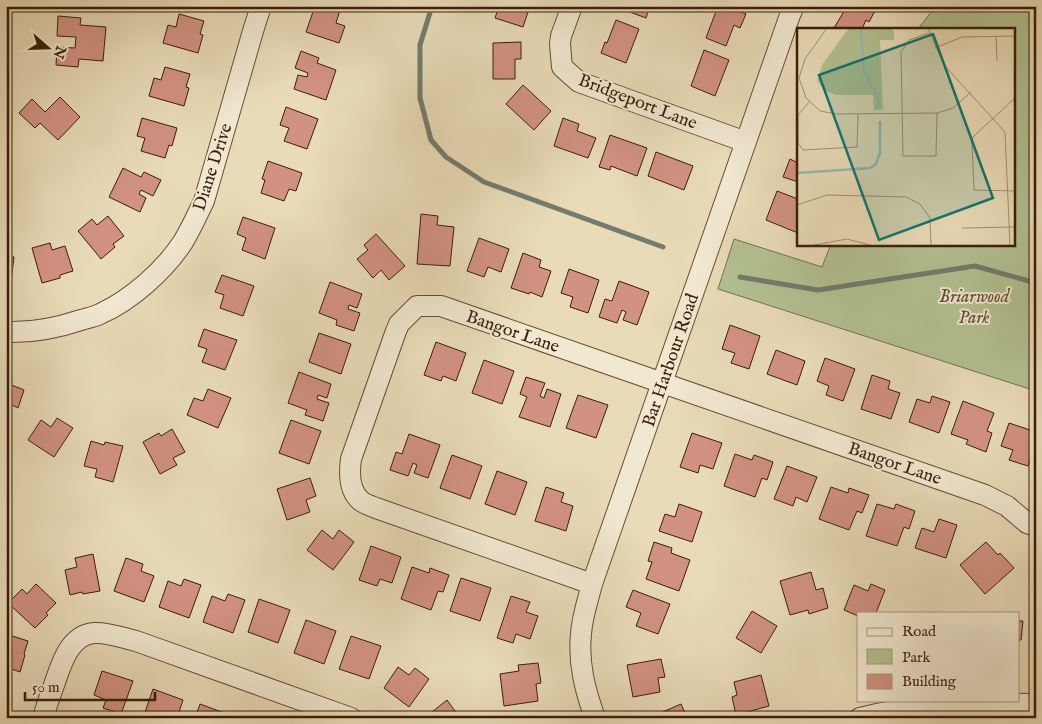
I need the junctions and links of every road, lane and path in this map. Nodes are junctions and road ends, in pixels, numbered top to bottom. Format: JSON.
{"nodes":[{"id":1,"x":261,"y":6,"type":"edge"},
{"id":2,"x":572,"y":6,"type":"edge"},
{"id":3,"x":794,"y":6,"type":"edge"},
{"id":4,"x":746,"y":142,"type":"junction"},
{"id":5,"x":6,"y":332,"type":"edge"},
{"id":6,"x":662,"y":382,"type":"junction"},
{"id":7,"x":1036,"y":526,"type":"edge"},
{"id":8,"x":592,"y":584,"type":"junction"},
{"id":9,"x":1036,"y":704,"type":"edge"},
{"id":10,"x":957,"y":711,"type":"edge"},
{"id":11,"x":42,"y":718,"type":"edge"},
{"id":12,"x":351,"y":718,"type":"edge"},
{"id":13,"x":595,"y":718,"type":"edge"},
{"id":14,"x":860,"y":718,"type":"edge"}],
"edges":[{"from":1,"to":5,"type":"street","name":"Diane Drive"},
{"from":2,"to":4,"type":"street","name":"Bridgeport Lane"},
{"from":3,"to":4,"type":"street","name":"Bar Harbour Road"},
{"from":4,"to":6,"type":"street","name":"Bar Harbour Road"},
{"from":6,"to":7,"type":"street","name":"Bangor Lane"},
{"from":6,"to":8,"type":"street","name":"Bar Harbour Road"},
{"from":6,"to":8,"type":"street","name":"Bangor Lane"},
{"from":8,"to":13,"type":"street","name":"Bar Harbour Road"},
{"from":9,"to":10,"type":"street"},
{"from":10,"to":14,"type":"street"},
{"from":11,"to":12,"type":"street"}]}
